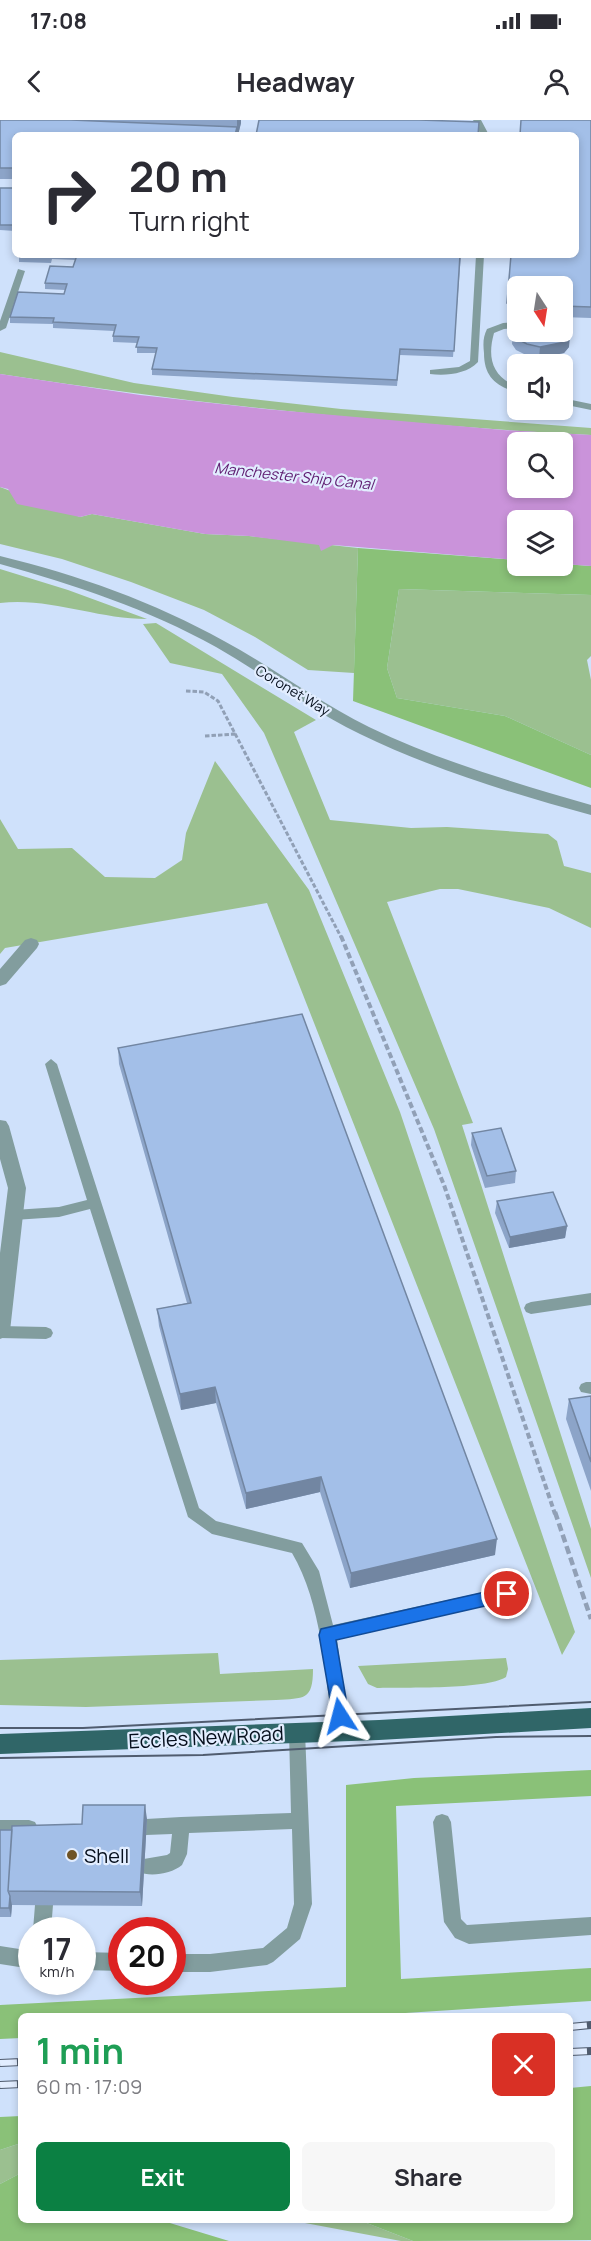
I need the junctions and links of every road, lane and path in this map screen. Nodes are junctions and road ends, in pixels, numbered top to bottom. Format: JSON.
{"nodes":[{"id":1,"x":480,"y":258,"type":"edge"},
{"id":2,"x":21,"y":271,"type":"dead end"},
{"id":3,"x":507,"y":326,"type":"edge"},
{"id":4,"x":0,"y":328,"type":"edge"},
{"id":5,"x":433,"y":372,"type":"dead end"},
{"id":6,"x":507,"y":384,"type":"edge"},
{"id":7,"x":573,"y":403,"type":"edge"},
{"id":8,"x":591,"y":407,"type":"edge"},
{"id":9,"x":0,"y":560,"type":"edge"},
{"id":10,"x":186,"y":691,"type":"dead end"},
{"id":11,"x":236,"y":734,"type":"junction"},
{"id":12,"x":205,"y":736,"type":"dead end"},
{"id":13,"x":591,"y":810,"type":"edge"},
{"id":14,"x":31,"y":944,"type":"dead end"},
{"id":15,"x":0,"y":980,"type":"edge"},
{"id":16,"x":51,"y":1064,"type":"dead end"},
{"id":17,"x":0,"y":1126,"type":"edge"},
{"id":18,"x":95,"y":1203,"type":"junction"},
{"id":19,"x":14,"y":1215,"type":"junction"},
{"id":20,"x":591,"y":1299,"type":"edge"},
{"id":21,"x":531,"y":1308,"type":"dead end"},
{"id":22,"x":0,"y":1331,"type":"edge"},
{"id":23,"x":46,"y":1333,"type":"dead end"},
{"id":24,"x":507,"y":1594,"type":"dead end"},
{"id":25,"x":591,"y":1619,"type":"edge"},
{"id":26,"x":327,"y":1635,"type":"junction"},
{"id":27,"x":591,"y":1718,"type":"edge"},
{"id":28,"x":341,"y":1731,"type":"junction"},
{"id":29,"x":297,"y":1732,"type":"junction"},
{"id":30,"x":0,"y":1744,"type":"edge"},
{"id":31,"x":301,"y":1821,"type":"junction"},
{"id":32,"x":442,"y":1822,"type":"dead end"},
{"id":33,"x":181,"y":1825,"type":"junction"},
{"id":34,"x":42,"y":1827,"type":"edge"},
{"id":35,"x":146,"y":1827,"type":"edge"},
{"id":36,"x":0,"y":1828,"type":"edge"},
{"id":37,"x":144,"y":1866,"type":"edge"},
{"id":38,"x":44,"y":1905,"type":"edge"},
{"id":39,"x":43,"y":1917,"type":"edge"},
{"id":40,"x":591,"y":1926,"type":"edge"},
{"id":41,"x":0,"y":1955,"type":"edge"},
{"id":42,"x":18,"y":1958,"type":"edge"},
{"id":43,"x":186,"y":1963,"type":"edge"}],
"edges":[{"from":1,"to":5,"type":"lane"},
{"from":2,"to":4,"type":"lane"},
{"from":3,"to":6,"type":"lane"},
{"from":7,"to":8,"type":"lane"},
{"from":9,"to":13,"type":"street","name":"Coronet Way"},
{"from":10,"to":11,"type":"path"},
{"from":11,"to":12,"type":"path"},
{"from":11,"to":25,"type":"path"},
{"from":14,"to":15,"type":"street"},
{"from":16,"to":18,"type":"lane"},
{"from":17,"to":19,"type":"street"},
{"from":18,"to":19,"type":"lane"},
{"from":18,"to":26,"type":"lane"},
{"from":19,"to":22,"type":"street"},
{"from":20,"to":21,"type":"lane"},
{"from":22,"to":23,"type":"lane"},
{"from":24,"to":26,"type":"lane"},
{"from":26,"to":28,"type":"lane"},
{"from":27,"to":28,"type":"main road","name":"Eccles New Road"},
{"from":28,"to":29,"type":"main road","name":"Eccles New Road"},
{"from":29,"to":30,"type":"main road","name":"Eccles New Road"},
{"from":29,"to":31,"type":"lane"},
{"from":31,"to":33,"type":"lane"},
{"from":31,"to":43,"type":"lane"},
{"from":32,"to":40,"type":"lane"},
{"from":33,"to":35,"type":"lane"},
{"from":33,"to":37,"type":"lane"},
{"from":34,"to":36,"type":"lane"},
{"from":38,"to":39,"type":"lane"},
{"from":41,"to":42,"type":"lane"}]}
